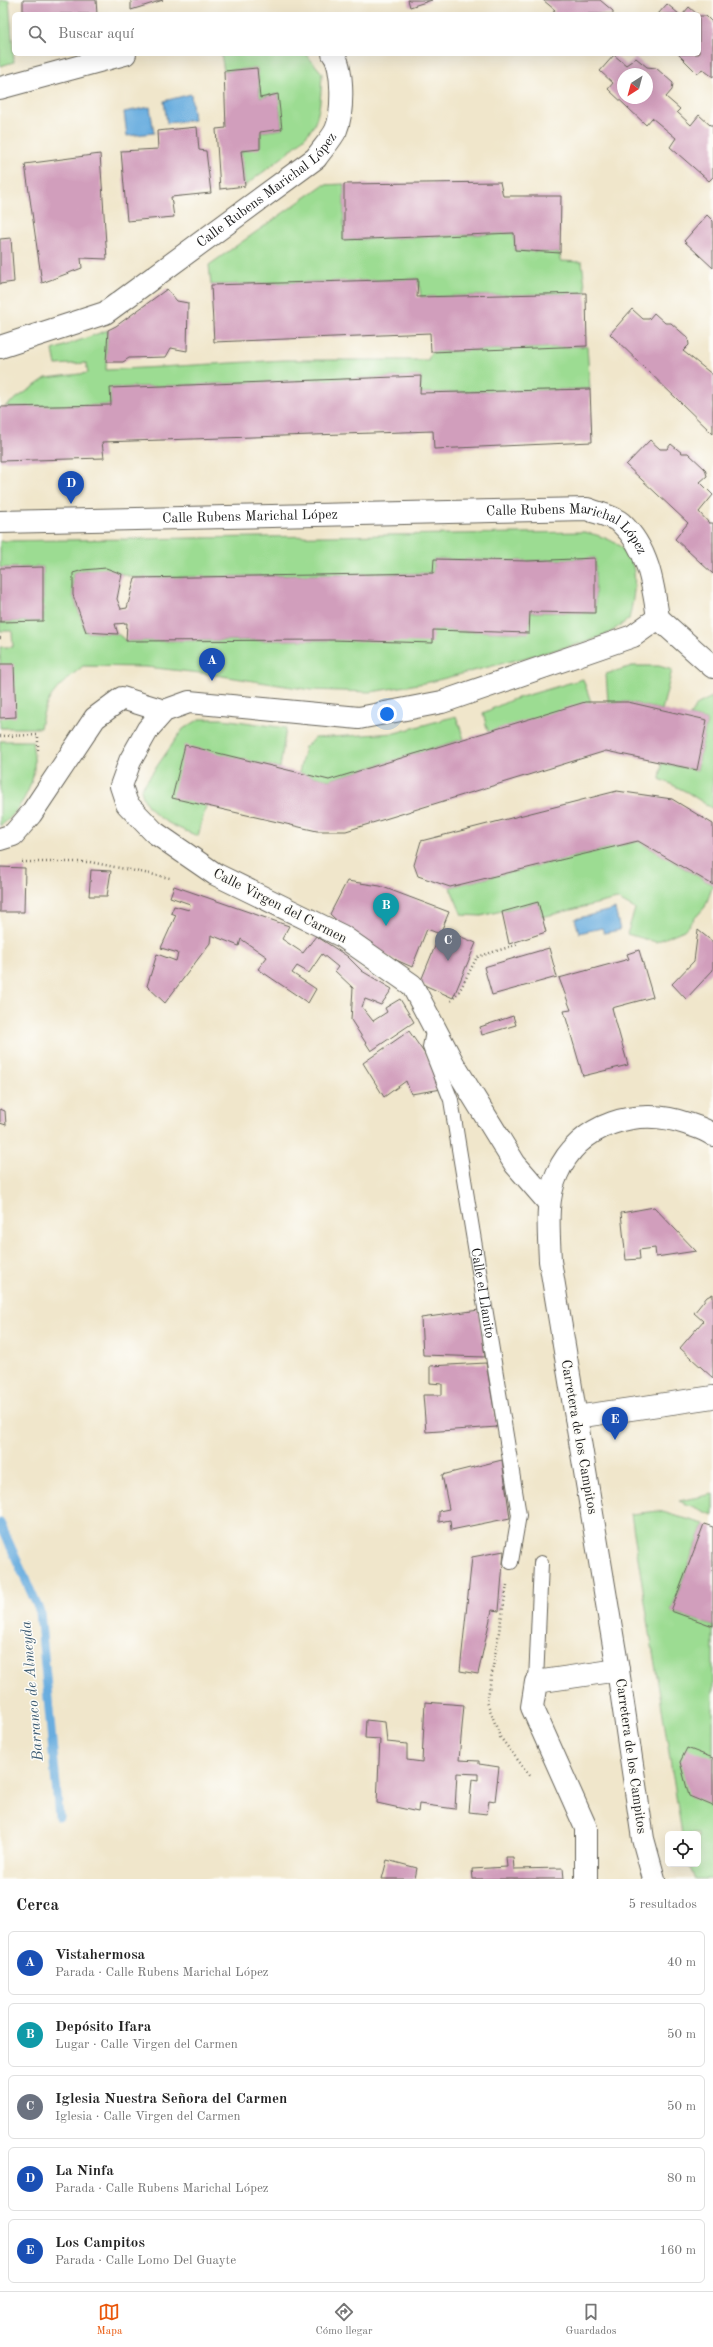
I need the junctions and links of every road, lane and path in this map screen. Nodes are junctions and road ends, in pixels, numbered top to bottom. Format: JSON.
{"nodes":[{"id":1,"x":118,"y":56,"type":"edge"},
{"id":2,"x":335,"y":56,"type":"edge"},
{"id":3,"x":0,"y":88,"type":"edge"},
{"id":4,"x":0,"y":347,"type":"edge"},
{"id":5,"x":0,"y":522,"type":"edge"},
{"id":6,"x":658,"y":618,"type":"junction"},
{"id":7,"x":713,"y":667,"type":"edge"},
{"id":8,"x":164,"y":711,"type":"junction"},
{"id":9,"x":0,"y":736,"type":"edge"},
{"id":10,"x":64,"y":765,"type":"junction"},
{"id":11,"x":0,"y":840,"type":"edge"},
{"id":12,"x":18,"y":862,"type":"dead end"},
{"id":13,"x":173,"y":878,"type":"dead end"},
{"id":14,"x":519,"y":944,"type":"dead end"},
{"id":15,"x":432,"y":1024,"type":"junction"},
{"id":16,"x":713,"y":1135,"type":"edge"},
{"id":17,"x":548,"y":1203,"type":"junction"},
{"id":18,"x":713,"y":1397,"type":"edge"},
{"id":19,"x":576,"y":1417,"type":"junction"},
{"id":20,"x":511,"y":1562,"type":"dead end"},
{"id":21,"x":541,"y":1563,"type":"dead end"},
{"id":22,"x":618,"y":1670,"type":"junction"},
{"id":23,"x":536,"y":1682,"type":"junction"},
{"id":24,"x":586,"y":1879,"type":"edge"},
{"id":25,"x":654,"y":1879,"type":"edge"}],
"edges":[{"from":1,"to":3,"type":"street"},
{"from":2,"to":4,"type":"street","name":"Calle Rubens Marichal López"},
{"from":5,"to":6,"type":"street","name":"Calle Rubens Marichal López"},
{"from":6,"to":7,"type":"street"},
{"from":6,"to":8,"type":"street"},
{"from":8,"to":10,"type":"street"},
{"from":8,"to":15,"type":"street","name":"Calle Virgen del Carmen"},
{"from":9,"to":10,"type":"path"},
{"from":10,"to":11,"type":"street"},
{"from":12,"to":13,"type":"path"},
{"from":14,"to":15,"type":"path"},
{"from":15,"to":17,"type":"street","name":"Calle Virgen del Carmen"},
{"from":15,"to":20,"type":"lane","name":"Calle el Llanito"},
{"from":16,"to":17,"type":"street","name":"Carretera de los Campitos"},
{"from":17,"to":19,"type":"street","name":"Carretera de los Campitos"},
{"from":18,"to":19,"type":"street"},
{"from":19,"to":22,"type":"street","name":"Carretera de los Campitos"},
{"from":21,"to":23,"type":"lane"},
{"from":22,"to":23,"type":"street"},
{"from":22,"to":25,"type":"street","name":"Carretera de los Campitos"},
{"from":23,"to":24,"type":"street"}]}
